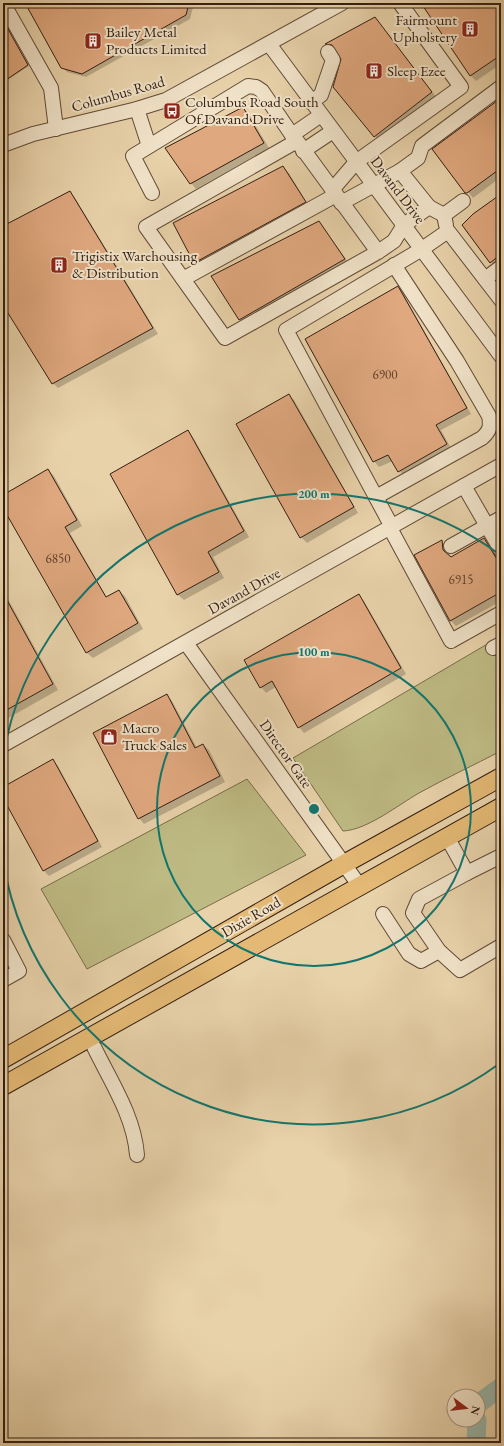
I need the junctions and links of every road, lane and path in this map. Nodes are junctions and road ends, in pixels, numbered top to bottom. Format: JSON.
{"nodes":[{"id":1,"x":3,"y":3,"type":"edge"},
{"id":2,"x":342,"y":3,"type":"edge"},
{"id":3,"x":400,"y":3,"type":"edge"},
{"id":4,"x":269,"y":44,"type":"junction"},
{"id":5,"x":328,"y":52,"type":"dead end"},
{"id":6,"x":501,"y":87,"type":"edge"},
{"id":7,"x":312,"y":102,"type":"junction"},
{"id":8,"x":137,"y":109,"type":"junction"},
{"id":9,"x":321,"y":115,"type":"junction"},
{"id":10,"x":56,"y":129,"type":"junction"},
{"id":11,"x":333,"y":131,"type":"junction"},
{"id":12,"x":297,"y":142,"type":"junction"},
{"id":13,"x":3,"y":145,"type":"edge"},
{"id":14,"x":149,"y":146,"type":"junction"},
{"id":15,"x":356,"y":162,"type":"junction"},
{"id":16,"x":400,"y":171,"type":"junction"},
{"id":17,"x":374,"y":184,"type":"junction"},
{"id":18,"x":152,"y":193,"type":"dead end"},
{"id":19,"x":336,"y":196,"type":"junction"},
{"id":20,"x":463,"y":201,"type":"dead end"},
{"id":21,"x":429,"y":207,"type":"junction"},
{"id":22,"x":444,"y":216,"type":"junction"},
{"id":23,"x":404,"y":225,"type":"junction"},
{"id":24,"x":448,"y":231,"type":"junction"},
{"id":25,"x":422,"y":249,"type":"junction"},
{"id":26,"x":378,"y":252,"type":"junction"},
{"id":27,"x":394,"y":265,"type":"junction"},
{"id":28,"x":501,"y":267,"type":"edge"},
{"id":29,"x":183,"y":279,"type":"junction"},
{"id":30,"x":485,"y":279,"type":"junction"},
{"id":31,"x":501,"y":300,"type":"edge"},
{"id":32,"x":501,"y":356,"type":"edge"},
{"id":33,"x":501,"y":465,"type":"edge"},
{"id":34,"x":464,"y":486,"type":"junction"},
{"id":35,"x":376,"y":497,"type":"junction"},
{"id":36,"x":501,"y":518,"type":"edge"},
{"id":37,"x":487,"y":526,"type":"junction"},
{"id":38,"x":391,"y":527,"type":"junction"},
{"id":39,"x":451,"y":546,"type":"dead end"},
{"id":40,"x":501,"y":550,"type":"edge"},
{"id":41,"x":501,"y":613,"type":"edge"},
{"id":42,"x":186,"y":643,"type":"junction"},
{"id":43,"x":3,"y":745,"type":"edge"},
{"id":44,"x":501,"y":777,"type":"edge"},
{"id":45,"x":501,"y":807,"type":"edge"},
{"id":46,"x":447,"y":837,"type":"junction"},
{"id":47,"x":501,"y":856,"type":"edge"},
{"id":48,"x":344,"y":864,"type":"junction"},
{"id":49,"x":467,"y":873,"type":"junction"},
{"id":50,"x":359,"y":885,"type":"junction"},
{"id":51,"x":383,"y":914,"type":"dead end"},
{"id":52,"x":3,"y":940,"type":"edge"},
{"id":53,"x":501,"y":946,"type":"edge"},
{"id":54,"x":439,"y":951,"type":"junction"},
{"id":55,"x":3,"y":980,"type":"edge"},
{"id":56,"x":94,"y":1048,"type":"dead end"},
{"id":57,"x":3,"y":1059,"type":"edge"},
{"id":58,"x":3,"y":1086,"type":"edge"},
{"id":59,"x":136,"y":1155,"type":"dead end"}],
"edges":[{"from":1,"to":10,"type":"street"},
{"from":2,"to":4,"type":"street","name":"Columbus Road"},
{"from":3,"to":15,"type":"street"},
{"from":4,"to":7,"type":"street","name":"Davand Drive"},
{"from":4,"to":8,"type":"street","name":"Columbus Road"},
{"from":5,"to":7,"type":"street"},
{"from":6,"to":16,"type":"street"},
{"from":7,"to":9,"type":"street","name":"Davand Drive"},
{"from":8,"to":10,"type":"street","name":"Columbus Road"},
{"from":8,"to":14,"type":"street"},
{"from":9,"to":11,"type":"street","name":"Davand Drive"},
{"from":9,"to":12,"type":"street"},
{"from":10,"to":13,"type":"street","name":"Columbus Road"},
{"from":11,"to":12,"type":"street"},
{"from":11,"to":15,"type":"street","name":"Davand Drive"},
{"from":12,"to":14,"type":"street"},
{"from":12,"to":19,"type":"street"},
{"from":12,"to":29,"type":"street"},
{"from":14,"to":18,"type":"street"},
{"from":15,"to":17,"type":"street","name":"Davand Drive"},
{"from":15,"to":19,"type":"street"},
{"from":16,"to":17,"type":"street"},
{"from":16,"to":21,"type":"street"},
{"from":17,"to":19,"type":"street"},
{"from":17,"to":23,"type":"street","name":"Davand Drive"},
{"from":19,"to":26,"type":"street"},
{"from":19,"to":29,"type":"street"},
{"from":20,"to":22,"type":"street"},
{"from":21,"to":22,"type":"street"},
{"from":21,"to":23,"type":"street"},
{"from":22,"to":24,"type":"street"},
{"from":23,"to":25,"type":"street","name":"Davand Drive"},
{"from":23,"to":26,"type":"street"},
{"from":24,"to":25,"type":"street"},
{"from":24,"to":30,"type":"street"},
{"from":25,"to":27,"type":"street"},
{"from":25,"to":32,"type":"street","name":"Davand Drive"},
{"from":26,"to":29,"type":"street"},
{"from":27,"to":35,"type":"street"},
{"from":27,"to":35,"type":"street"},
{"from":28,"to":30,"type":"street"},
{"from":30,"to":31,"type":"street"},
{"from":33,"to":34,"type":"street","name":"Davand Drive"},
{"from":34,"to":37,"type":"street"},
{"from":34,"to":38,"type":"street","name":"Davand Drive"},
{"from":35,"to":38,"type":"street"},
{"from":36,"to":37,"type":"street"},
{"from":37,"to":39,"type":"street"},
{"from":37,"to":40,"type":"street"},
{"from":38,"to":41,"type":"street"},
{"from":38,"to":42,"type":"street","name":"Davand Drive"},
{"from":42,"to":43,"type":"street","name":"Davand Drive"},
{"from":42,"to":48,"type":"street","name":"Director Gate"},
{"from":44,"to":48,"type":"main road","name":"Dixie Road"},
{"from":45,"to":46,"type":"main road","name":"Dixie Road"},
{"from":46,"to":49,"type":"street"},
{"from":46,"to":50,"type":"main road","name":"Dixie Road"},
{"from":47,"to":49,"type":"street"},
{"from":48,"to":50,"type":"street","name":"Director Gate"},
{"from":48,"to":57,"type":"main road","name":"Dixie Road"},
{"from":49,"to":54,"type":"street"},
{"from":50,"to":58,"type":"main road","name":"Dixie Road"},
{"from":51,"to":54,"type":"street"},
{"from":52,"to":55,"type":"street"},
{"from":53,"to":54,"type":"street"},
{"from":56,"to":59,"type":"street"}]}
